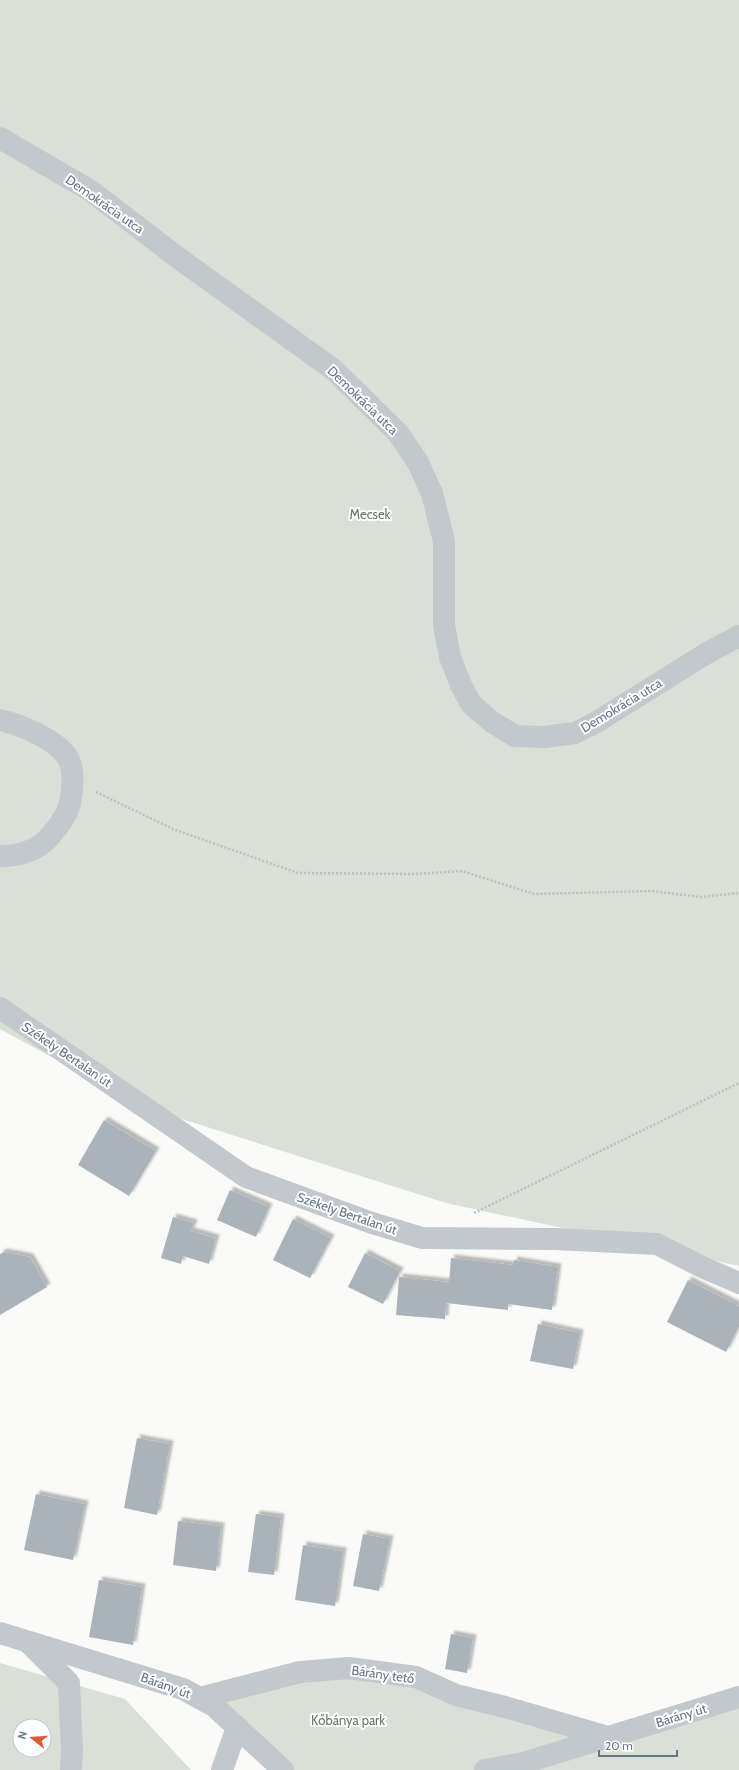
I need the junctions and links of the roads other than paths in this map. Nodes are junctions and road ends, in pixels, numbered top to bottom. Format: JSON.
{"nodes":[{"id":1,"x":0,"y":138,"type":"edge"},
{"id":2,"x":739,"y":636,"type":"edge"},
{"id":3,"x":0,"y":720,"type":"edge"},
{"id":4,"x":0,"y":856,"type":"edge"},
{"id":5,"x":0,"y":1008,"type":"edge"},
{"id":6,"x":739,"y":1283,"type":"edge"},
{"id":7,"x":0,"y":1633,"type":"edge"},
{"id":8,"x":27,"y":1641,"type":"junction"},
{"id":9,"x":739,"y":1697,"type":"edge"},
{"id":10,"x":200,"y":1698,"type":"junction"},
{"id":11,"x":237,"y":1727,"type":"junction"},
{"id":12,"x":608,"y":1737,"type":"junction"},
{"id":13,"x":71,"y":1770,"type":"edge"},
{"id":14,"x":222,"y":1770,"type":"edge"},
{"id":15,"x":283,"y":1770,"type":"edge"},
{"id":16,"x":485,"y":1770,"type":"edge"}],
"edges":[{"from":1,"to":2,"type":"street","name":"Demokrácia utca"},
{"from":3,"to":4,"type":"street"},
{"from":5,"to":6,"type":"street","name":"Székely Bertalan út"},
{"from":7,"to":8,"type":"street","name":"Bárány út"},
{"from":8,"to":10,"type":"street","name":"Bárány út"},
{"from":8,"to":13,"type":"street","name":"Bárány út"},
{"from":9,"to":12,"type":"street","name":"Bárány út"},
{"from":10,"to":11,"type":"street","name":"Bárány út"},
{"from":10,"to":12,"type":"street","name":"Bárány tető"},
{"from":11,"to":14,"type":"street"},
{"from":11,"to":15,"type":"street","name":"Bárány út"},
{"from":12,"to":16,"type":"street","name":"Bárány út"}]}
